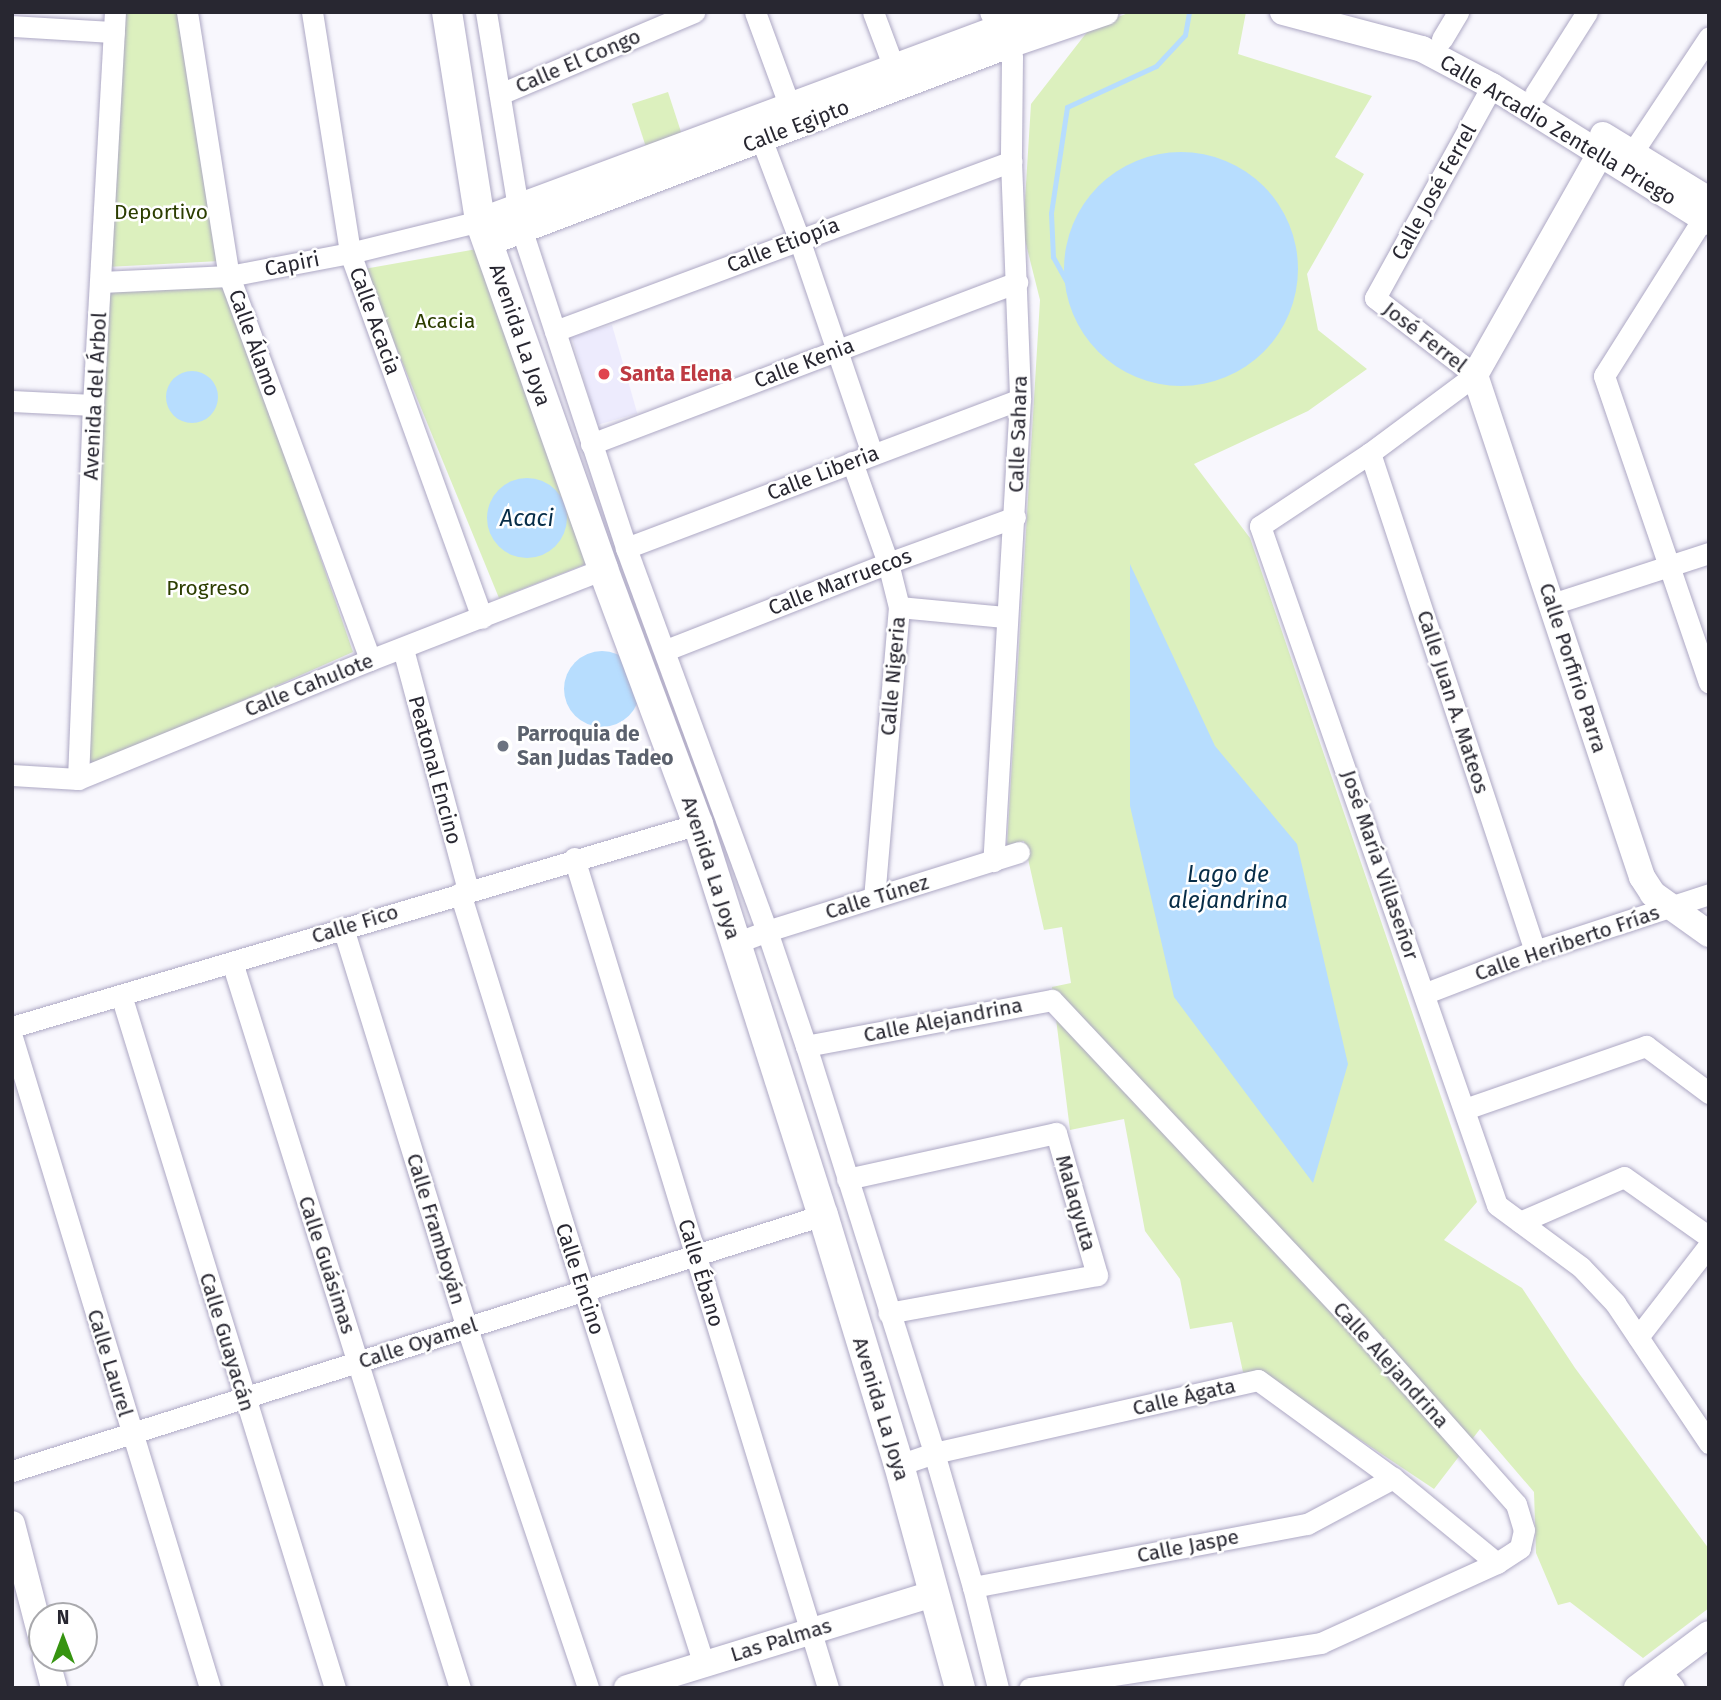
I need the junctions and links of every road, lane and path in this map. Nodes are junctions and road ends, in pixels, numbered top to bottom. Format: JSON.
{"nodes":[{"id":1,"x":187,"y":12,"type":"edge"},
{"id":2,"x":312,"y":12,"type":"edge"},
{"id":3,"x":447,"y":12,"type":"edge"},
{"id":4,"x":486,"y":12,"type":"edge"},
{"id":5,"x":694,"y":12,"type":"edge"},
{"id":6,"x":755,"y":12,"type":"edge"},
{"id":7,"x":873,"y":12,"type":"edge"},
{"id":8,"x":1051,"y":12,"type":"edge"},
{"id":9,"x":1106,"y":12,"type":"edge"},
{"id":10,"x":1283,"y":12,"type":"edge"},
{"id":11,"x":1348,"y":12,"type":"edge"},
{"id":12,"x":1458,"y":12,"type":"edge"},
{"id":13,"x":1587,"y":12,"type":"edge"},
{"id":14,"x":115,"y":22,"type":"edge"},
{"id":15,"x":12,"y":26,"type":"edge"},
{"id":16,"x":998,"y":29,"type":"edge"},
{"id":17,"x":1709,"y":37,"type":"edge"},
{"id":18,"x":1442,"y":40,"type":"junction"},
{"id":19,"x":894,"y":68,"type":"junction"},
{"id":20,"x":1492,"y":86,"type":"junction"},
{"id":21,"x":500,"y":94,"type":"junction"},
{"id":22,"x":1535,"y":94,"type":"junction"},
{"id":23,"x":793,"y":117,"type":"junction"},
{"id":24,"x":758,"y":130,"type":"junction"},
{"id":25,"x":1632,"y":153,"type":"junction"},
{"id":26,"x":1600,"y":154,"type":"junction"},
{"id":27,"x":1011,"y":161,"type":"junction"},
{"id":28,"x":1707,"y":212,"type":"edge"},
{"id":29,"x":519,"y":220,"type":"junction"},
{"id":30,"x":484,"y":232,"type":"junction"},
{"id":31,"x":799,"y":239,"type":"junction"},
{"id":32,"x":350,"y":253,"type":"junction"},
{"id":33,"x":229,"y":276,"type":"junction"},
{"id":34,"x":101,"y":282,"type":"junction"},
{"id":35,"x":1017,"y":282,"type":"junction"},
{"id":36,"x":1375,"y":298,"type":"joint"},
{"id":37,"x":555,"y":331,"type":"junction"},
{"id":38,"x":837,"y":350,"type":"junction"},
{"id":39,"x":1475,"y":375,"type":"junction"},
{"id":40,"x":1020,"y":400,"type":"junction"},
{"id":41,"x":12,"y":401,"type":"edge"},
{"id":42,"x":93,"y":405,"type":"junction"},
{"id":43,"x":591,"y":444,"type":"junction"},
{"id":44,"x":1370,"y":453,"type":"junction"},
{"id":45,"x":872,"y":454,"type":"junction"},
{"id":46,"x":852,"y":462,"type":"junction"},
{"id":47,"x":1015,"y":517,"type":"junction"},
{"id":48,"x":626,"y":548,"type":"junction"},
{"id":49,"x":1709,"y":553,"type":"edge"},
{"id":50,"x":888,"y":563,"type":"junction"},
{"id":51,"x":1669,"y":566,"type":"junction"},
{"id":52,"x":603,"y":569,"type":"junction"},
{"id":53,"x":1552,"y":604,"type":"junction"},
{"id":54,"x":899,"y":607,"type":"junction"},
{"id":55,"x":1005,"y":617,"type":"junction"},
{"id":56,"x":482,"y":618,"type":"junction"},
{"id":57,"x":403,"y":649,"type":"junction"},
{"id":58,"x":666,"y":650,"type":"junction"},
{"id":59,"x":370,"y":660,"type":"junction"},
{"id":60,"x":1709,"y":683,"type":"edge"},
{"id":61,"x":12,"y":775,"type":"edge"},
{"id":62,"x":78,"y":779,"type":"junction"},
{"id":63,"x":698,"y":824,"type":"junction"},
{"id":64,"x":1019,"y":852,"type":"dead end"},
{"id":65,"x":574,"y":858,"type":"junction"},
{"id":66,"x":993,"y":861,"type":"junction"},
{"id":67,"x":464,"y":891,"type":"junction"},
{"id":68,"x":1709,"y":894,"type":"edge"},
{"id":69,"x":874,"y":897,"type":"junction"},
{"id":70,"x":1672,"y":908,"type":"junction"},
{"id":71,"x":343,"y":928,"type":"junction"},
{"id":72,"x":767,"y":931,"type":"junction"},
{"id":73,"x":1709,"y":934,"type":"edge"},
{"id":74,"x":736,"y":943,"type":"junction"},
{"id":75,"x":1535,"y":951,"type":"junction"},
{"id":76,"x":232,"y":962,"type":"junction"},
{"id":77,"x":1426,"y":993,"type":"junction"},
{"id":78,"x":121,"y":995,"type":"junction"},
{"id":79,"x":12,"y":1027,"type":"edge"},
{"id":80,"x":12,"y":1037,"type":"edge"},
{"id":81,"x":806,"y":1046,"type":"junction"},
{"id":82,"x":1709,"y":1093,"type":"edge"},
{"id":83,"x":1465,"y":1109,"type":"junction"},
{"id":84,"x":847,"y":1178,"type":"junction"},
{"id":85,"x":823,"y":1215,"type":"junction"},
{"id":86,"x":1520,"y":1222,"type":"junction"},
{"id":87,"x":1709,"y":1237,"type":"edge"},
{"id":88,"x":1709,"y":1245,"type":"edge"},
{"id":89,"x":695,"y":1256,"type":"junction"},
{"id":90,"x":584,"y":1291,"type":"junction"},
{"id":91,"x":888,"y":1313,"type":"junction"},
{"id":92,"x":467,"y":1328,"type":"junction"},
{"id":93,"x":1638,"y":1337,"type":"junction"},
{"id":94,"x":358,"y":1362,"type":"junction"},
{"id":95,"x":244,"y":1399,"type":"junction"},
{"id":96,"x":131,"y":1434,"type":"junction"},
{"id":97,"x":1708,"y":1443,"type":"edge"},
{"id":98,"x":934,"y":1453,"type":"junction"},
{"id":99,"x":899,"y":1465,"type":"junction"},
{"id":100,"x":12,"y":1471,"type":"edge"},
{"id":101,"x":1393,"y":1478,"type":"junction"},
{"id":102,"x":12,"y":1524,"type":"edge"},
{"id":103,"x":1497,"y":1563,"type":"junction"},
{"id":104,"x":18,"y":1565,"type":"edge"},
{"id":105,"x":973,"y":1587,"type":"junction"},
{"id":106,"x":935,"y":1592,"type":"junction"},
{"id":107,"x":30,"y":1602,"type":"edge"},
{"id":108,"x":811,"y":1631,"type":"junction"},
{"id":109,"x":1709,"y":1634,"type":"edge"},
{"id":110,"x":704,"y":1664,"type":"junction"},
{"id":111,"x":1667,"y":1679,"type":"edge"},
{"id":112,"x":673,"y":1681,"type":"edge"},
{"id":113,"x":210,"y":1688,"type":"edge"},
{"id":114,"x":335,"y":1688,"type":"edge"},
{"id":115,"x":460,"y":1688,"type":"edge"},
{"id":116,"x":588,"y":1688,"type":"edge"},
{"id":117,"x":627,"y":1688,"type":"edge"},
{"id":118,"x":828,"y":1688,"type":"edge"},
{"id":119,"x":960,"y":1688,"type":"edge"},
{"id":120,"x":998,"y":1688,"type":"edge"},
{"id":121,"x":1029,"y":1688,"type":"edge"},
{"id":122,"x":1637,"y":1688,"type":"edge"}],
"edges":[{"from":1,"to":33,"type":"street","name":"Calle Álamo"},
{"from":2,"to":32,"type":"street","name":"Calle Acacia"},
{"from":3,"to":30,"type":"main road","name":"Avenida La Joya"},
{"from":4,"to":21,"type":"street","name":"Avenida La Joya"},
{"from":5,"to":21,"type":"street","name":"Calle El Congo"},
{"from":6,"to":23,"type":"street"},
{"from":7,"to":19,"type":"street"},
{"from":8,"to":16,"type":"street","name":"Calle Egipto"},
{"from":9,"to":16,"type":"street","name":"Calle Egipto"},
{"from":10,"to":20,"type":"street","name":"Calle Arcadio Zentella Priego"},
{"from":11,"to":18,"type":"street","name":"Calle Arcadio Zentella Priego"},
{"from":12,"to":18,"type":"street"},
{"from":13,"to":22,"type":"street"},
{"from":14,"to":15,"type":"street"},
{"from":14,"to":34,"type":"street","name":"Avenida del Árbol"},
{"from":16,"to":19,"type":"street","name":"Calle Egipto"},
{"from":16,"to":23,"type":"street","name":"Calle Egipto"},
{"from":16,"to":27,"type":"street","name":"Calle Sahara"},
{"from":17,"to":25,"type":"street"},
{"from":18,"to":22,"type":"street","name":"Calle Arcadio Zentella Priego"},
{"from":19,"to":23,"type":"street","name":"Calle Egipto"},
{"from":20,"to":26,"type":"street","name":"Calle Arcadio Zentella Priego"},
{"from":20,"to":36,"type":"street","name":"Calle José Ferrel"},
{"from":21,"to":29,"type":"street","name":"Avenida La Joya"},
{"from":22,"to":25,"type":"street","name":"Calle Arcadio Zentella Priego"},
{"from":23,"to":24,"type":"street","name":"Calle Egipto"},
{"from":24,"to":29,"type":"street","name":"Calle Egipto"},
{"from":24,"to":31,"type":"street"},
{"from":25,"to":28,"type":"street","name":"Calle Arcadio Zentella Priego"},
{"from":26,"to":28,"type":"street","name":"Calle Arcadio Zentella Priego"},
{"from":26,"to":39,"type":"street"},
{"from":27,"to":31,"type":"street","name":"Calle Etiopía"},
{"from":27,"to":35,"type":"street","name":"Calle Sahara"},
{"from":28,"to":51,"type":"street"},
{"from":29,"to":30,"type":"street","name":"Calle Egipto"},
{"from":29,"to":37,"type":"street","name":"Avenida La Joya"},
{"from":30,"to":32,"type":"street","name":"Capiri"},
{"from":30,"to":52,"type":"main road","name":"Avenida La Joya"},
{"from":31,"to":37,"type":"street","name":"Calle Etiopía"},
{"from":31,"to":38,"type":"street"},
{"from":32,"to":33,"type":"street","name":"Capiri"},
{"from":32,"to":56,"type":"street","name":"Calle Acacia"},
{"from":33,"to":34,"type":"street","name":"Capiri"},
{"from":33,"to":59,"type":"street","name":"Calle Álamo"},
{"from":34,"to":42,"type":"street","name":"Avenida del Árbol"},
{"from":35,"to":38,"type":"street","name":"Calle Kenia"},
{"from":35,"to":40,"type":"street","name":"Calle Sahara"},
{"from":36,"to":39,"type":"street","name":"José Ferrel"},
{"from":37,"to":43,"type":"street","name":"Avenida La Joya"},
{"from":38,"to":43,"type":"street","name":"Calle Kenia"},
{"from":38,"to":45,"type":"street"},
{"from":39,"to":44,"type":"street"},
{"from":39,"to":53,"type":"street","name":"Calle Porfirio Parra"},
{"from":40,"to":45,"type":"street","name":"Calle Liberia"},
{"from":40,"to":47,"type":"street","name":"Calle Sahara"},
{"from":41,"to":42,"type":"street"},
{"from":42,"to":62,"type":"street","name":"Avenida del Árbol"},
{"from":43,"to":48,"type":"street","name":"Avenida La Joya"},
{"from":44,"to":75,"type":"street","name":"Calle Juan A. Mateos"},
{"from":44,"to":77,"type":"street","name":"José María Villaseñor"},
{"from":45,"to":46,"type":"street","name":"Calle Liberia"},
{"from":46,"to":48,"type":"street","name":"Calle Liberia"},
{"from":46,"to":50,"type":"street","name":"Calle Nigeria"},
{"from":47,"to":50,"type":"street","name":"Calle Marruecos"},
{"from":47,"to":55,"type":"street","name":"Calle Sahara"},
{"from":48,"to":58,"type":"street","name":"Avenida La Joya"},
{"from":49,"to":51,"type":"street"},
{"from":50,"to":54,"type":"street","name":"Calle Nigeria"},
{"from":50,"to":58,"type":"street","name":"Calle Marruecos"},
{"from":51,"to":53,"type":"street"},
{"from":51,"to":60,"type":"street"},
{"from":52,"to":56,"type":"street","name":"Calle Cahulote"},
{"from":52,"to":63,"type":"main road","name":"Avenida La Joya"},
{"from":53,"to":70,"type":"street","name":"Calle Porfirio Parra"},
{"from":54,"to":55,"type":"street"},
{"from":54,"to":69,"type":"street","name":"Calle Nigeria"},
{"from":55,"to":66,"type":"street","name":"Calle Sahara"},
{"from":56,"to":57,"type":"street","name":"Calle Cahulote"},
{"from":57,"to":59,"type":"street","name":"Calle Cahulote"},
{"from":57,"to":67,"type":"street","name":"Peatonal Encino"},
{"from":58,"to":72,"type":"street","name":"Avenida La Joya"},
{"from":59,"to":62,"type":"street","name":"Calle Cahulote"},
{"from":61,"to":62,"type":"street","name":"Calle Cahulote"},
{"from":63,"to":65,"type":"street","name":"Calle Fico"},
{"from":63,"to":74,"type":"main road","name":"Avenida La Joya"},
{"from":64,"to":66,"type":"street","name":"Calle Túnez"},
{"from":65,"to":67,"type":"street","name":"Calle Fico"},
{"from":65,"to":89,"type":"street","name":"Calle Ébano"},
{"from":66,"to":69,"type":"street","name":"Calle Túnez"},
{"from":67,"to":71,"type":"street","name":"Calle Fico"},
{"from":67,"to":90,"type":"street","name":"Calle Encino"},
{"from":68,"to":70,"type":"street","name":"Calle Heriberto Frías"},
{"from":69,"to":72,"type":"street","name":"Calle Túnez"},
{"from":70,"to":73,"type":"street","name":"Calle Porfirio Parra"},
{"from":70,"to":75,"type":"street","name":"Calle Heriberto Frías"},
{"from":71,"to":76,"type":"street","name":"Calle Fico"},
{"from":71,"to":92,"type":"street","name":"Calle Framboyán"},
{"from":72,"to":74,"type":"street","name":"Calle Túnez"},
{"from":72,"to":81,"type":"street","name":"Avenida La Joya"},
{"from":74,"to":85,"type":"main road","name":"Avenida La Joya"},
{"from":75,"to":77,"type":"street","name":"Calle Heriberto Frías"},
{"from":76,"to":78,"type":"street","name":"Calle Fico"},
{"from":76,"to":94,"type":"street","name":"Calle Guásimas"},
{"from":77,"to":83,"type":"street","name":"José María Villaseñor"},
{"from":78,"to":79,"type":"street","name":"Calle Fico"},
{"from":78,"to":95,"type":"street","name":"Calle Guayacán"},
{"from":80,"to":96,"type":"street","name":"Calle Laurel"},
{"from":81,"to":84,"type":"street","name":"Avenida La Joya"},
{"from":81,"to":103,"type":"street","name":"Calle Alejandrina"},
{"from":82,"to":83,"type":"street"},
{"from":83,"to":86,"type":"street","name":"José María Villaseñor"},
{"from":84,"to":91,"type":"street","name":"Avenida La Joya"},
{"from":84,"to":91,"type":"street","name":"Malaqyuta"},
{"from":85,"to":89,"type":"street","name":"Calle Oyamel"},
{"from":85,"to":99,"type":"main road","name":"Avenida La Joya"},
{"from":86,"to":87,"type":"street"},
{"from":86,"to":93,"type":"street"},
{"from":88,"to":93,"type":"street"},
{"from":89,"to":90,"type":"street","name":"Calle Oyamel"},
{"from":89,"to":108,"type":"street","name":"Calle Ébano"},
{"from":90,"to":92,"type":"street","name":"Calle Oyamel"},
{"from":90,"to":110,"type":"street","name":"Calle Encino"},
{"from":91,"to":98,"type":"street","name":"Avenida La Joya"},
{"from":92,"to":94,"type":"street","name":"Calle Oyamel"},
{"from":92,"to":116,"type":"street","name":"Calle Framboyán"},
{"from":93,"to":97,"type":"street"},
{"from":94,"to":95,"type":"street","name":"Calle Oyamel"},
{"from":94,"to":115,"type":"street","name":"Calle Guásimas"},
{"from":95,"to":96,"type":"street","name":"Calle Oyamel"},
{"from":95,"to":114,"type":"street","name":"Calle Guayacán"},
{"from":96,"to":100,"type":"street","name":"Calle Oyamel"},
{"from":96,"to":113,"type":"street","name":"Calle Laurel"},
{"from":98,"to":99,"type":"street","name":"Calle Ágata"},
{"from":98,"to":101,"type":"street","name":"Calle Ágata"},
{"from":98,"to":105,"type":"street","name":"Avenida La Joya"},
{"from":99,"to":106,"type":"main road","name":"Avenida La Joya"},
{"from":101,"to":103,"type":"street","name":"Calle Ágata"},
{"from":101,"to":105,"type":"street","name":"Calle Jaspe"},
{"from":102,"to":104,"type":"street"},
{"from":103,"to":121,"type":"street","name":"Calle Alejandrina"},
{"from":104,"to":107,"type":"street"},
{"from":105,"to":120,"type":"street","name":"Avenida La Joya"},
{"from":106,"to":108,"type":"street","name":"Las Palmas"},
{"from":106,"to":119,"type":"main road","name":"Avenida La Joya"},
{"from":108,"to":110,"type":"street","name":"Las Palmas"},
{"from":108,"to":118,"type":"street","name":"Calle Ébano"},
{"from":109,"to":111,"type":"street"},
{"from":110,"to":112,"type":"street","name":"Las Palmas"},
{"from":111,"to":122,"type":"street"},
{"from":112,"to":117,"type":"street","name":"Las Palmas"}]}
